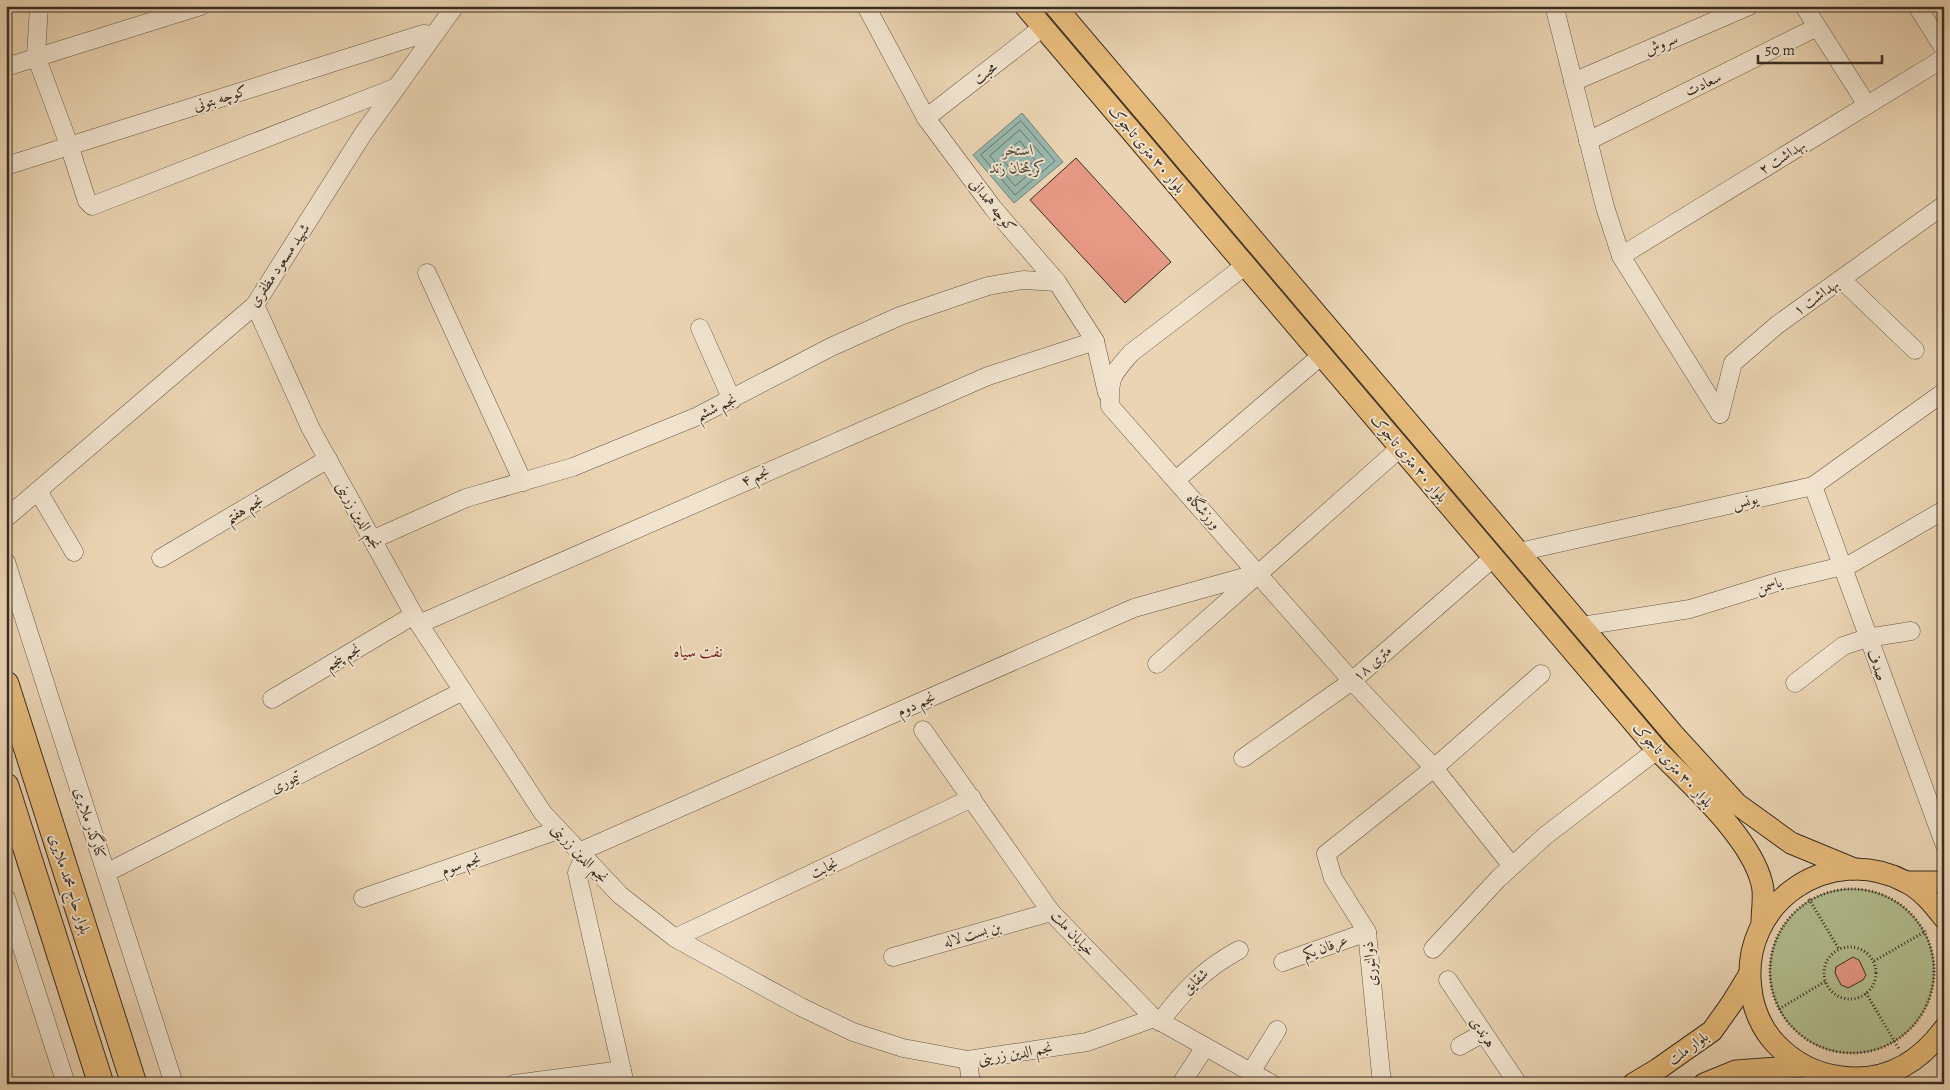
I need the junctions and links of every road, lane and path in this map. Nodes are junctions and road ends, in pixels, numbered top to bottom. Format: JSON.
{"nodes":[{"id":1,"x":39,"y":6,"type":"edge"},
{"id":2,"x":201,"y":6,"type":"edge"},
{"id":3,"x":455,"y":6,"type":"edge"},
{"id":4,"x":866,"y":6,"type":"edge"},
{"id":5,"x":1025,"y":6,"type":"edge"},
{"id":6,"x":1055,"y":6,"type":"edge"},
{"id":7,"x":1749,"y":6,"type":"edge"},
{"id":8,"x":1804,"y":6,"type":"edge"},
{"id":9,"x":1917,"y":6,"type":"edge"},
{"id":10,"x":1555,"y":9,"type":"dead end"},
{"id":11,"x":1043,"y":27,"type":"junction"},
{"id":12,"x":1817,"y":27,"type":"junction"},
{"id":13,"x":434,"y":35,"type":"junction"},
{"id":14,"x":1944,"y":49,"type":"edge"},
{"id":15,"x":36,"y":56,"type":"junction"},
{"id":16,"x":1944,"y":58,"type":"edge"},
{"id":17,"x":6,"y":67,"type":"edge"},
{"id":18,"x":1573,"y":82,"type":"junction"},
{"id":19,"x":397,"y":86,"type":"junction"},
{"id":20,"x":1867,"y":105,"type":"junction"},
{"id":21,"x":926,"y":118,"type":"junction"},
{"id":22,"x":1588,"y":141,"type":"junction"},
{"id":23,"x":70,"y":146,"type":"junction"},
{"id":24,"x":6,"y":166,"type":"edge"},
{"id":25,"x":1944,"y":205,"type":"edge"},
{"id":26,"x":1621,"y":256,"type":"junction"},
{"id":27,"x":1246,"y":265,"type":"junction"},
{"id":28,"x":427,"y":273,"type":"dead end"},
{"id":29,"x":1841,"y":280,"type":"junction"},
{"id":30,"x":1057,"y":282,"type":"junction"},
{"id":31,"x":255,"y":305,"type":"junction"},
{"id":32,"x":700,"y":328,"type":"dead end"},
{"id":33,"x":1095,"y":341,"type":"junction"},
{"id":34,"x":1915,"y":350,"type":"dead end"},
{"id":35,"x":1322,"y":355,"type":"junction"},
{"id":36,"x":1944,"y":392,"type":"edge"},
{"id":37,"x":732,"y":400,"type":"junction"},
{"id":38,"x":1110,"y":406,"type":"junction"},
{"id":39,"x":1400,"y":448,"type":"junction"},
{"id":40,"x":328,"y":459,"type":"junction"},
{"id":41,"x":1176,"y":480,"type":"junction"},
{"id":42,"x":523,"y":482,"type":"junction"},
{"id":43,"x":1813,"y":486,"type":"junction"},
{"id":44,"x":38,"y":492,"type":"junction"},
{"id":45,"x":1943,"y":514,"type":"edge"},
{"id":46,"x":6,"y":518,"type":"edge"},
{"id":47,"x":374,"y":539,"type":"junction"},
{"id":48,"x":74,"y":552,"type":"dead end"},
{"id":49,"x":1519,"y":552,"type":"junction"},
{"id":50,"x":1494,"y":557,"type":"junction"},
{"id":51,"x":161,"y":558,"type":"dead end"},
{"id":52,"x":6,"y":562,"type":"edge"},
{"id":53,"x":1840,"y":567,"type":"junction"},
{"id":54,"x":1259,"y":573,"type":"junction"},
{"id":55,"x":417,"y":619,"type":"junction"},
{"id":56,"x":1582,"y":626,"type":"junction"},
{"id":57,"x":1911,"y":630,"type":"dead end"},
{"id":58,"x":1867,"y":638,"type":"junction"},
{"id":59,"x":1157,"y":664,"type":"dead end"},
{"id":60,"x":1541,"y":674,"type":"dead end"},
{"id":61,"x":1352,"y":681,"type":"junction"},
{"id":62,"x":1795,"y":683,"type":"dead end"},
{"id":63,"x":6,"y":684,"type":"edge"},
{"id":64,"x":463,"y":691,"type":"junction"},
{"id":65,"x":272,"y":699,"type":"dead end"},
{"id":66,"x":923,"y":730,"type":"dead end"},
{"id":67,"x":1657,"y":750,"type":"junction"},
{"id":68,"x":1243,"y":758,"type":"dead end"},
{"id":69,"x":1434,"y":768,"type":"junction"},
{"id":70,"x":6,"y":786,"type":"edge"},
{"id":71,"x":972,"y":798,"type":"junction"},
{"id":72,"x":558,"y":830,"type":"junction"},
{"id":73,"x":1944,"y":843,"type":"edge"},
{"id":74,"x":582,"y":854,"type":"junction"},
{"id":75,"x":1512,"y":866,"type":"junction"},
{"id":76,"x":1854,"y":869,"type":"junction"},
{"id":77,"x":106,"y":873,"type":"junction"},
{"id":78,"x":1906,"y":882,"type":"junction"},
{"id":79,"x":1944,"y":882,"type":"edge"},
{"id":80,"x":1805,"y":892,"type":"junction"},
{"id":81,"x":6,"y":898,"type":"edge"},
{"id":82,"x":363,"y":898,"type":"dead end"},
{"id":83,"x":1051,"y":912,"type":"junction"},
{"id":84,"x":1762,"y":922,"type":"junction"},
{"id":85,"x":1937,"y":923,"type":"edge"},
{"id":86,"x":1367,"y":932,"type":"junction"},
{"id":87,"x":1925,"y":932,"type":"junction"},
{"id":88,"x":675,"y":938,"type":"junction"},
{"id":89,"x":1433,"y":949,"type":"dead end"},
{"id":90,"x":1839,"y":949,"type":"junction"},
{"id":91,"x":1239,"y":950,"type":"dead end"},
{"id":92,"x":893,"y":957,"type":"dead end"},
{"id":93,"x":1874,"y":961,"type":"junction"},
{"id":94,"x":1283,"y":962,"type":"dead end"},
{"id":95,"x":1749,"y":975,"type":"junction"},
{"id":96,"x":1448,"y":980,"type":"dead end"},
{"id":97,"x":1826,"y":981,"type":"junction"},
{"id":98,"x":1866,"y":993,"type":"junction"},
{"id":99,"x":1779,"y":1009,"type":"junction"},
{"id":100,"x":1157,"y":1020,"type":"junction"},
{"id":101,"x":1759,"y":1020,"type":"junction"},
{"id":102,"x":1944,"y":1029,"type":"edge"},
{"id":103,"x":1277,"y":1030,"type":"dead end"},
{"id":104,"x":1483,"y":1033,"type":"junction"},
{"id":105,"x":1894,"y":1041,"type":"junction"},
{"id":106,"x":1205,"y":1046,"type":"junction"},
{"id":107,"x":1460,"y":1046,"type":"dead end"},
{"id":108,"x":968,"y":1060,"type":"junction"},
{"id":109,"x":1908,"y":1064,"type":"junction"},
{"id":110,"x":1803,"y":1066,"type":"junction"},
{"id":111,"x":1251,"y":1072,"type":"junction"},
{"id":112,"x":623,"y":1077,"type":"edge"},
{"id":113,"x":1863,"y":1081,"type":"edge"},
{"id":114,"x":66,"y":1084,"type":"edge"},
{"id":115,"x":101,"y":1084,"type":"edge"},
{"id":116,"x":134,"y":1084,"type":"edge"},
{"id":117,"x":174,"y":1084,"type":"edge"},
{"id":118,"x":514,"y":1084,"type":"edge"},
{"id":119,"x":971,"y":1084,"type":"edge"},
{"id":120,"x":1182,"y":1084,"type":"edge"},
{"id":121,"x":1272,"y":1084,"type":"edge"},
{"id":122,"x":1382,"y":1084,"type":"edge"},
{"id":123,"x":1518,"y":1084,"type":"edge"},
{"id":124,"x":1633,"y":1084,"type":"edge"},
{"id":125,"x":1704,"y":1084,"type":"edge"}],
"edges":[{"from":1,"to":15,"type":"street"},
{"from":2,"to":15,"type":"street"},
{"from":3,"to":13,"type":"street","name":"شهید مسعود مظفری"},
{"from":4,"to":21,"type":"street","name":"کوچه همدانی"},
{"from":5,"to":11,"type":"main road","name":"بلوار ۳۰ متری تاجوک"},
{"from":6,"to":49,"type":"main road","name":"بلوار ۳۰ متری تاجوک"},
{"from":7,"to":18,"type":"street","name":"سروش"},
{"from":8,"to":12,"type":"street"},
{"from":9,"to":14,"type":"street"},
{"from":10,"to":18,"type":"street"},
{"from":11,"to":21,"type":"street","name":"محبت"},
{"from":11,"to":27,"type":"main road","name":"بلوار ۳۰ متری تاجوک"},
{"from":12,"to":20,"type":"street"},
{"from":12,"to":22,"type":"street","name":"سعادت"},
{"from":13,"to":19,"type":"street","name":"شهید مسعود مظفری"},
{"from":13,"to":23,"type":"street","name":"کوچه بتونی"},
{"from":15,"to":17,"type":"street"},
{"from":15,"to":23,"type":"street"},
{"from":16,"to":20,"type":"street","name":"بهداشت ۲"},
{"from":18,"to":22,"type":"street"},
{"from":19,"to":23,"type":"street"},
{"from":19,"to":31,"type":"street","name":"شهید مسعود مظفری"},
{"from":20,"to":26,"type":"street","name":"بهداشت ۲"},
{"from":21,"to":30,"type":"street","name":"کوچه همدانی"},
{"from":22,"to":26,"type":"street"},
{"from":23,"to":24,"type":"street","name":"کوچه بتونی"},
{"from":25,"to":29,"type":"street","name":"بهداشت ۱"},
{"from":26,"to":29,"type":"street","name":"بهداشت ۱"},
{"from":27,"to":35,"type":"main road","name":"بلوار ۳۰ متری تاجوک"},
{"from":27,"to":38,"type":"street"},
{"from":28,"to":42,"type":"street"},
{"from":29,"to":34,"type":"street"},
{"from":30,"to":33,"type":"street","name":"کوچه همدانی"},
{"from":30,"to":37,"type":"street","name":"نجم ششم"},
{"from":31,"to":40,"type":"street","name":"نجم الدین زرینی"},
{"from":31,"to":44,"type":"street","name":"شهید مسعود مظفری"},
{"from":32,"to":37,"type":"street"},
{"from":33,"to":38,"type":"street","name":"کوچه همدانی"},
{"from":33,"to":55,"type":"street","name":"نجم ۴"},
{"from":35,"to":39,"type":"main road","name":"بلوار ۳۰ متری تاجوک"},
{"from":35,"to":41,"type":"street"},
{"from":36,"to":43,"type":"street","name":"یونس"},
{"from":37,"to":42,"type":"street","name":"نجم ششم"},
{"from":38,"to":41,"type":"street","name":"ورزشگاه"},
{"from":39,"to":50,"type":"main road","name":"بلوار ۳۰ متری تاجوک"},
{"from":39,"to":54,"type":"street"},
{"from":40,"to":47,"type":"street","name":"نجم الدین زرینی"},
{"from":40,"to":51,"type":"street","name":"نجم هفتم"},
{"from":41,"to":54,"type":"street","name":"ورزشگاه"},
{"from":42,"to":47,"type":"street","name":"نجم ششم"},
{"from":43,"to":49,"type":"street","name":"یونس"},
{"from":43,"to":53,"type":"street","name":"صدف"},
{"from":44,"to":46,"type":"street","name":"شهید مسعود مظفری"},
{"from":44,"to":48,"type":"street"},
{"from":45,"to":53,"type":"street","name":"یاسمن"},
{"from":47,"to":55,"type":"street","name":"نجم الدین زرینی"},
{"from":49,"to":56,"type":"main road","name":"بلوار ۳۰ متری تاجوک"},
{"from":50,"to":61,"type":"street","name":"۱۸ متری"},
{"from":50,"to":67,"type":"main road","name":"بلوار ۳۰ متری تاجوک"},
{"from":52,"to":77,"type":"street","name":"کنارگذر ملایری"},
{"from":53,"to":56,"type":"street","name":"یاسمن"},
{"from":53,"to":58,"type":"street","name":"صدف"},
{"from":54,"to":59,"type":"street"},
{"from":54,"to":61,"type":"street","name":"ورزشگاه"},
{"from":54,"to":74,"type":"street","name":"نجم دوم"},
{"from":55,"to":64,"type":"street","name":"نجم الدین زرینی"},
{"from":55,"to":65,"type":"street","name":"نجم پنجم"},
{"from":56,"to":76,"type":"main road","name":"بلوار ۳۰ متری تاجوک"},
{"from":57,"to":58,"type":"street"},
{"from":58,"to":62,"type":"street"},
{"from":58,"to":73,"type":"street","name":"صدف"},
{"from":60,"to":69,"type":"street"},
{"from":61,"to":68,"type":"street","name":"۱۸ متری"},
{"from":61,"to":69,"type":"street","name":"ورزشگاه"},
{"from":63,"to":116,"type":"highway","name":"بلوار حاج محمد ملایری"},
{"from":64,"to":72,"type":"street","name":"نجم الدین زرینی"},
{"from":64,"to":77,"type":"street","name":"تیموری"},
{"from":66,"to":71,"type":"street","name":"خیابان ملت"},
{"from":67,"to":75,"type":"street"},
{"from":67,"to":84,"type":"main road","name":"بلوار ۳۰ متری تاجوک"},
{"from":69,"to":75,"type":"street","name":"ورزشگاه"},
{"from":69,"to":86,"type":"street","name":"ذوالنوری"},
{"from":70,"to":115,"type":"highway","name":"بلوار حاج محمد ملایری"},
{"from":71,"to":83,"type":"street","name":"خیابان ملت"},
{"from":71,"to":88,"type":"street","name":"نجابت"},
{"from":72,"to":74,"type":"street","name":"نجم الدین زرینی"},
{"from":72,"to":82,"type":"street","name":"نجم سوم"},
{"from":74,"to":88,"type":"street","name":"نجم الدین زرینی"},
{"from":74,"to":112,"type":"street"},
{"from":75,"to":89,"type":"street"},
{"from":76,"to":78,"type":"main road"},
{"from":76,"to":80,"type":"main road"},
{"from":77,"to":117,"type":"street","name":"کنارگذر ملایری"},
{"from":78,"to":79,"type":"main road"},
{"from":78,"to":85,"type":"main road"},
{"from":80,"to":84,"type":"main road"},
{"from":80,"to":87,"type":"path"},
{"from":80,"to":90,"type":"path"},
{"from":80,"to":99,"type":"path"},
{"from":81,"to":114,"type":"street"},
{"from":83,"to":92,"type":"street","name":"بن بست لاله"},
{"from":83,"to":100,"type":"street","name":"خیابان ملت"},
{"from":84,"to":95,"type":"main road"},
{"from":85,"to":87,"type":"path"},
{"from":86,"to":94,"type":"street","name":"عرفان یکم"},
{"from":86,"to":122,"type":"street","name":"ذوالنوری"},
{"from":87,"to":93,"type":"path"},
{"from":87,"to":105,"type":"path"},
{"from":88,"to":108,"type":"street","name":"نجم الدین زرینی"},
{"from":90,"to":93,"type":"path"},
{"from":90,"to":97,"type":"path"},
{"from":91,"to":100,"type":"street","name":"شقایق"},
{"from":93,"to":98,"type":"path"},
{"from":95,"to":101,"type":"main road"},
{"from":95,"to":124,"type":"main road","name":"بلوار ملت"},
{"from":96,"to":104,"type":"street","name":"هرندی"},
{"from":97,"to":98,"type":"path"},
{"from":97,"to":99,"type":"path"},
{"from":98,"to":105,"type":"path"},
{"from":99,"to":101,"type":"path"},
{"from":99,"to":105,"type":"path"},
{"from":100,"to":106,"type":"street","name":"خیابان ملت"},
{"from":100,"to":108,"type":"street","name":"نجم الدین زرینی"},
{"from":101,"to":110,"type":"main road"},
{"from":102,"to":109,"type":"main road"},
{"from":103,"to":111,"type":"street"},
{"from":104,"to":107,"type":"street"},
{"from":104,"to":123,"type":"street","name":"هرندی"},
{"from":105,"to":109,"type":"path"},
{"from":106,"to":111,"type":"street","name":"خیابان ملت"},
{"from":106,"to":120,"type":"street"},
{"from":108,"to":119,"type":"street"},
{"from":109,"to":113,"type":"main road"},
{"from":110,"to":113,"type":"main road"},
{"from":110,"to":125,"type":"main road"},
{"from":111,"to":121,"type":"street","name":"خیابان ملت"},
{"from":112,"to":118,"type":"street"}]}
